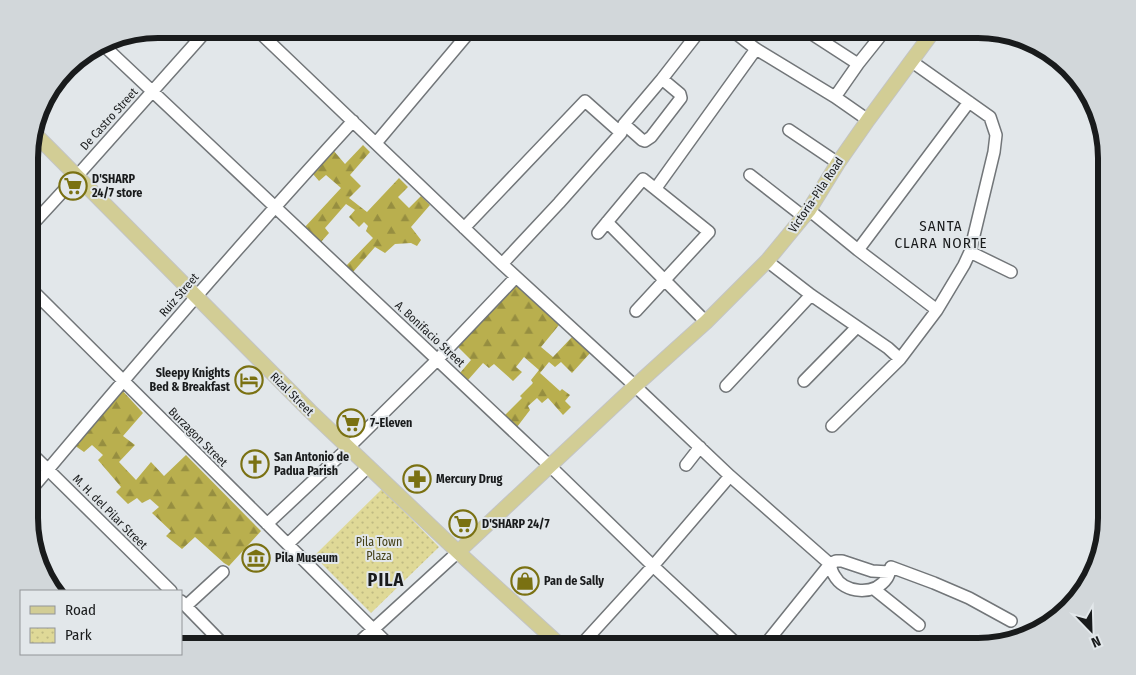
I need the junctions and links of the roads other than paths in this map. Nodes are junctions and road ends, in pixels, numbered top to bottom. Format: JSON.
{"nodes":[{"id":1,"x":200,"y":38,"type":"edge"},
{"id":2,"x":265,"y":38,"type":"edge"},
{"id":3,"x":464,"y":38,"type":"edge"},
{"id":4,"x":694,"y":38,"type":"edge"},
{"id":5,"x":742,"y":38,"type":"edge"},
{"id":6,"x":818,"y":38,"type":"edge"},
{"id":7,"x":879,"y":38,"type":"edge"},
{"id":8,"x":929,"y":38,"type":"edge"},
{"id":9,"x":108,"y":49,"type":"edge"},
{"id":10,"x":756,"y":49,"type":"junction"},
{"id":11,"x":911,"y":61,"type":"junction"},
{"id":12,"x":858,"y":64,"type":"junction"},
{"id":13,"x":662,"y":79,"type":"junction"},
{"id":14,"x":152,"y":92,"type":"junction"},
{"id":15,"x":835,"y":97,"type":"junction"},
{"id":16,"x":969,"y":102,"type":"junction"},
{"id":17,"x":868,"y":120,"type":"junction"},
{"id":18,"x":353,"y":121,"type":"junction"},
{"id":19,"x":623,"y":128,"type":"junction"},
{"id":20,"x":789,"y":130,"type":"dead end"},
{"id":21,"x":40,"y":139,"type":"edge"},
{"id":22,"x":376,"y":144,"type":"junction"},
{"id":23,"x":838,"y":163,"type":"junction"},
{"id":24,"x":750,"y":175,"type":"dead end"},
{"id":25,"x":77,"y":176,"type":"junction"},
{"id":26,"x":656,"y":188,"type":"junction"},
{"id":27,"x":274,"y":207,"type":"junction"},
{"id":28,"x":806,"y":214,"type":"junction"},
{"id":29,"x":38,"y":218,"type":"edge"},
{"id":30,"x":607,"y":222,"type":"junction"},
{"id":31,"x":464,"y":228,"type":"junction"},
{"id":32,"x":598,"y":233,"type":"dead end"},
{"id":33,"x":858,"y":250,"type":"junction"},
{"id":34,"x":970,"y":252,"type":"junction"},
{"id":35,"x":767,"y":261,"type":"junction"},
{"id":36,"x":502,"y":264,"type":"junction"},
{"id":37,"x":1011,"y":272,"type":"dead end"},
{"id":38,"x":516,"y":277,"type":"junction"},
{"id":39,"x":664,"y":280,"type":"junction"},
{"id":40,"x":811,"y":295,"type":"junction"},
{"id":41,"x":38,"y":296,"type":"edge"},
{"id":42,"x":195,"y":297,"type":"junction"},
{"id":43,"x":937,"y":310,"type":"junction"},
{"id":44,"x":636,"y":311,"type":"dead end"},
{"id":45,"x":706,"y":322,"type":"junction"},
{"id":46,"x":857,"y":327,"type":"junction"},
{"id":47,"x":900,"y":359,"type":"junction"},
{"id":48,"x":437,"y":360,"type":"junction"},
{"id":49,"x":804,"y":381,"type":"dead end"},
{"id":50,"x":123,"y":382,"type":"junction"},
{"id":51,"x":635,"y":386,"type":"junction"},
{"id":52,"x":726,"y":386,"type":"dead end"},
{"id":53,"x":832,"y":426,"type":"dead end"},
{"id":54,"x":700,"y":447,"type":"junction"},
{"id":55,"x":348,"y":448,"type":"junction"},
{"id":56,"x":38,"y":460,"type":"edge"},
{"id":57,"x":686,"y":465,"type":"dead end"},
{"id":58,"x":550,"y":466,"type":"junction"},
{"id":59,"x":368,"y":467,"type":"junction"},
{"id":60,"x":47,"y":470,"type":"junction"},
{"id":61,"x":730,"y":476,"type":"junction"},
{"id":62,"x":38,"y":481,"type":"edge"},
{"id":63,"x":267,"y":524,"type":"junction"},
{"id":64,"x":288,"y":544,"type":"junction"},
{"id":65,"x":458,"y":552,"type":"junction"},
{"id":66,"x":830,"y":564,"type":"junction"},
{"id":67,"x":653,"y":566,"type":"junction"},
{"id":68,"x":223,"y":572,"type":"dead end"},
{"id":69,"x":889,"y":572,"type":"junction"},
{"id":70,"x":874,"y":589,"type":"junction"},
{"id":71,"x":170,"y":590,"type":"edge"},
{"id":72,"x":184,"y":604,"type":"edge"},
{"id":73,"x":1011,"y":621,"type":"dead end"},
{"id":74,"x":919,"y":625,"type":"dead end"},
{"id":75,"x":373,"y":630,"type":"junction"},
{"id":76,"x":588,"y":637,"type":"edge"},
{"id":77,"x":730,"y":637,"type":"edge"},
{"id":78,"x":771,"y":637,"type":"edge"},
{"id":79,"x":217,"y":638,"type":"edge"},
{"id":80,"x":364,"y":638,"type":"edge"},
{"id":81,"x":381,"y":638,"type":"edge"},
{"id":82,"x":552,"y":638,"type":"edge"}],
"edges":[{"from":1,"to":14,"type":"street","name":"De Castro Street"},
{"from":2,"to":18,"type":"street"},
{"from":3,"to":22,"type":"street"},
{"from":4,"to":13,"type":"street"},
{"from":5,"to":10,"type":"street"},
{"from":6,"to":12,"type":"street"},
{"from":7,"to":12,"type":"street"},
{"from":8,"to":11,"type":"main road","name":"Victoria-Pila Road"},
{"from":9,"to":14,"type":"street","name":"A. Bonifacio Street"},
{"from":10,"to":15,"type":"street"},
{"from":10,"to":26,"type":"street"},
{"from":11,"to":16,"type":"street"},
{"from":11,"to":17,"type":"main road","name":"Victoria-Pila Road"},
{"from":12,"to":15,"type":"street"},
{"from":13,"to":19,"type":"street"},
{"from":13,"to":19,"type":"street"},
{"from":14,"to":25,"type":"street","name":"De Castro Street"},
{"from":14,"to":27,"type":"street","name":"A. Bonifacio Street"},
{"from":15,"to":17,"type":"street"},
{"from":16,"to":33,"type":"street"},
{"from":16,"to":34,"type":"street"},
{"from":17,"to":23,"type":"main road","name":"Victoria-Pila Road"},
{"from":18,"to":22,"type":"street"},
{"from":18,"to":27,"type":"street","name":"Ruiz Street"},
{"from":19,"to":31,"type":"street"},
{"from":19,"to":36,"type":"street"},
{"from":20,"to":23,"type":"street"},
{"from":21,"to":25,"type":"main road","name":"Rizal Street"},
{"from":22,"to":31,"type":"street"},
{"from":23,"to":28,"type":"main road","name":"Victoria-Pila Road"},
{"from":24,"to":28,"type":"street"},
{"from":25,"to":29,"type":"street","name":"De Castro Street"},
{"from":25,"to":42,"type":"main road","name":"Rizal Street"},
{"from":26,"to":30,"type":"street"},
{"from":26,"to":39,"type":"street"},
{"from":27,"to":42,"type":"street","name":"Ruiz Street"},
{"from":27,"to":48,"type":"street","name":"A. Bonifacio Street"},
{"from":28,"to":33,"type":"street"},
{"from":28,"to":35,"type":"main road","name":"Victoria-Pila Road"},
{"from":30,"to":32,"type":"street"},
{"from":30,"to":39,"type":"street"},
{"from":31,"to":36,"type":"street"},
{"from":33,"to":43,"type":"street"},
{"from":34,"to":37,"type":"street"},
{"from":34,"to":43,"type":"street"},
{"from":35,"to":40,"type":"street"},
{"from":35,"to":45,"type":"main road","name":"Victoria-Pila Road"},
{"from":36,"to":38,"type":"street"},
{"from":38,"to":48,"type":"street"},
{"from":38,"to":51,"type":"street"},
{"from":39,"to":44,"type":"street"},
{"from":39,"to":45,"type":"street"},
{"from":40,"to":46,"type":"street"},
{"from":40,"to":52,"type":"street"},
{"from":41,"to":50,"type":"street","name":"Burzagon Street"},
{"from":42,"to":50,"type":"street","name":"Ruiz Street"},
{"from":42,"to":55,"type":"main road","name":"Rizal Street"},
{"from":43,"to":47,"type":"street"},
{"from":45,"to":51,"type":"main road","name":"Victoria-Pila Road"},
{"from":46,"to":47,"type":"street"},
{"from":46,"to":49,"type":"street"},
{"from":47,"to":53,"type":"street"},
{"from":48,"to":55,"type":"street"},
{"from":48,"to":58,"type":"street","name":"A. Bonifacio Street"},
{"from":50,"to":60,"type":"street","name":"Ruiz Street"},
{"from":50,"to":63,"type":"street","name":"Burzagon Street"},
{"from":51,"to":54,"type":"street"},
{"from":51,"to":58,"type":"main road","name":"Victoria-Pila Road"},
{"from":54,"to":57,"type":"street"},
{"from":54,"to":61,"type":"street"},
{"from":55,"to":59,"type":"main road","name":"Rizal Street"},
{"from":55,"to":63,"type":"street"},
{"from":56,"to":60,"type":"street","name":"M. H. del Pilar Street"},
{"from":58,"to":65,"type":"main road","name":"Victoria-Pila Road"},
{"from":58,"to":67,"type":"street","name":"A. Bonifacio Street"},
{"from":59,"to":64,"type":"street"},
{"from":59,"to":65,"type":"main road","name":"Rizal Street"},
{"from":60,"to":62,"type":"street","name":"Ruiz Street"},
{"from":60,"to":71,"type":"street","name":"M. H. del Pilar Street"},
{"from":61,"to":66,"type":"street"},
{"from":61,"to":67,"type":"street"},
{"from":63,"to":64,"type":"street","name":"Burzagon Street"},
{"from":64,"to":75,"type":"street","name":"Burzagon Street"},
{"from":65,"to":75,"type":"street"},
{"from":65,"to":82,"type":"main road","name":"Rizal Street"},
{"from":66,"to":69,"type":"street"},
{"from":66,"to":70,"type":"street"},
{"from":66,"to":78,"type":"street"},
{"from":67,"to":76,"type":"street"},
{"from":67,"to":77,"type":"street","name":"A. Bonifacio Street"},
{"from":68,"to":72,"type":"street"},
{"from":69,"to":70,"type":"street"},
{"from":69,"to":73,"type":"street"},
{"from":70,"to":74,"type":"street"},
{"from":72,"to":79,"type":"street"},
{"from":75,"to":80,"type":"street"},
{"from":75,"to":81,"type":"street","name":"Burzagon Street"}]}
